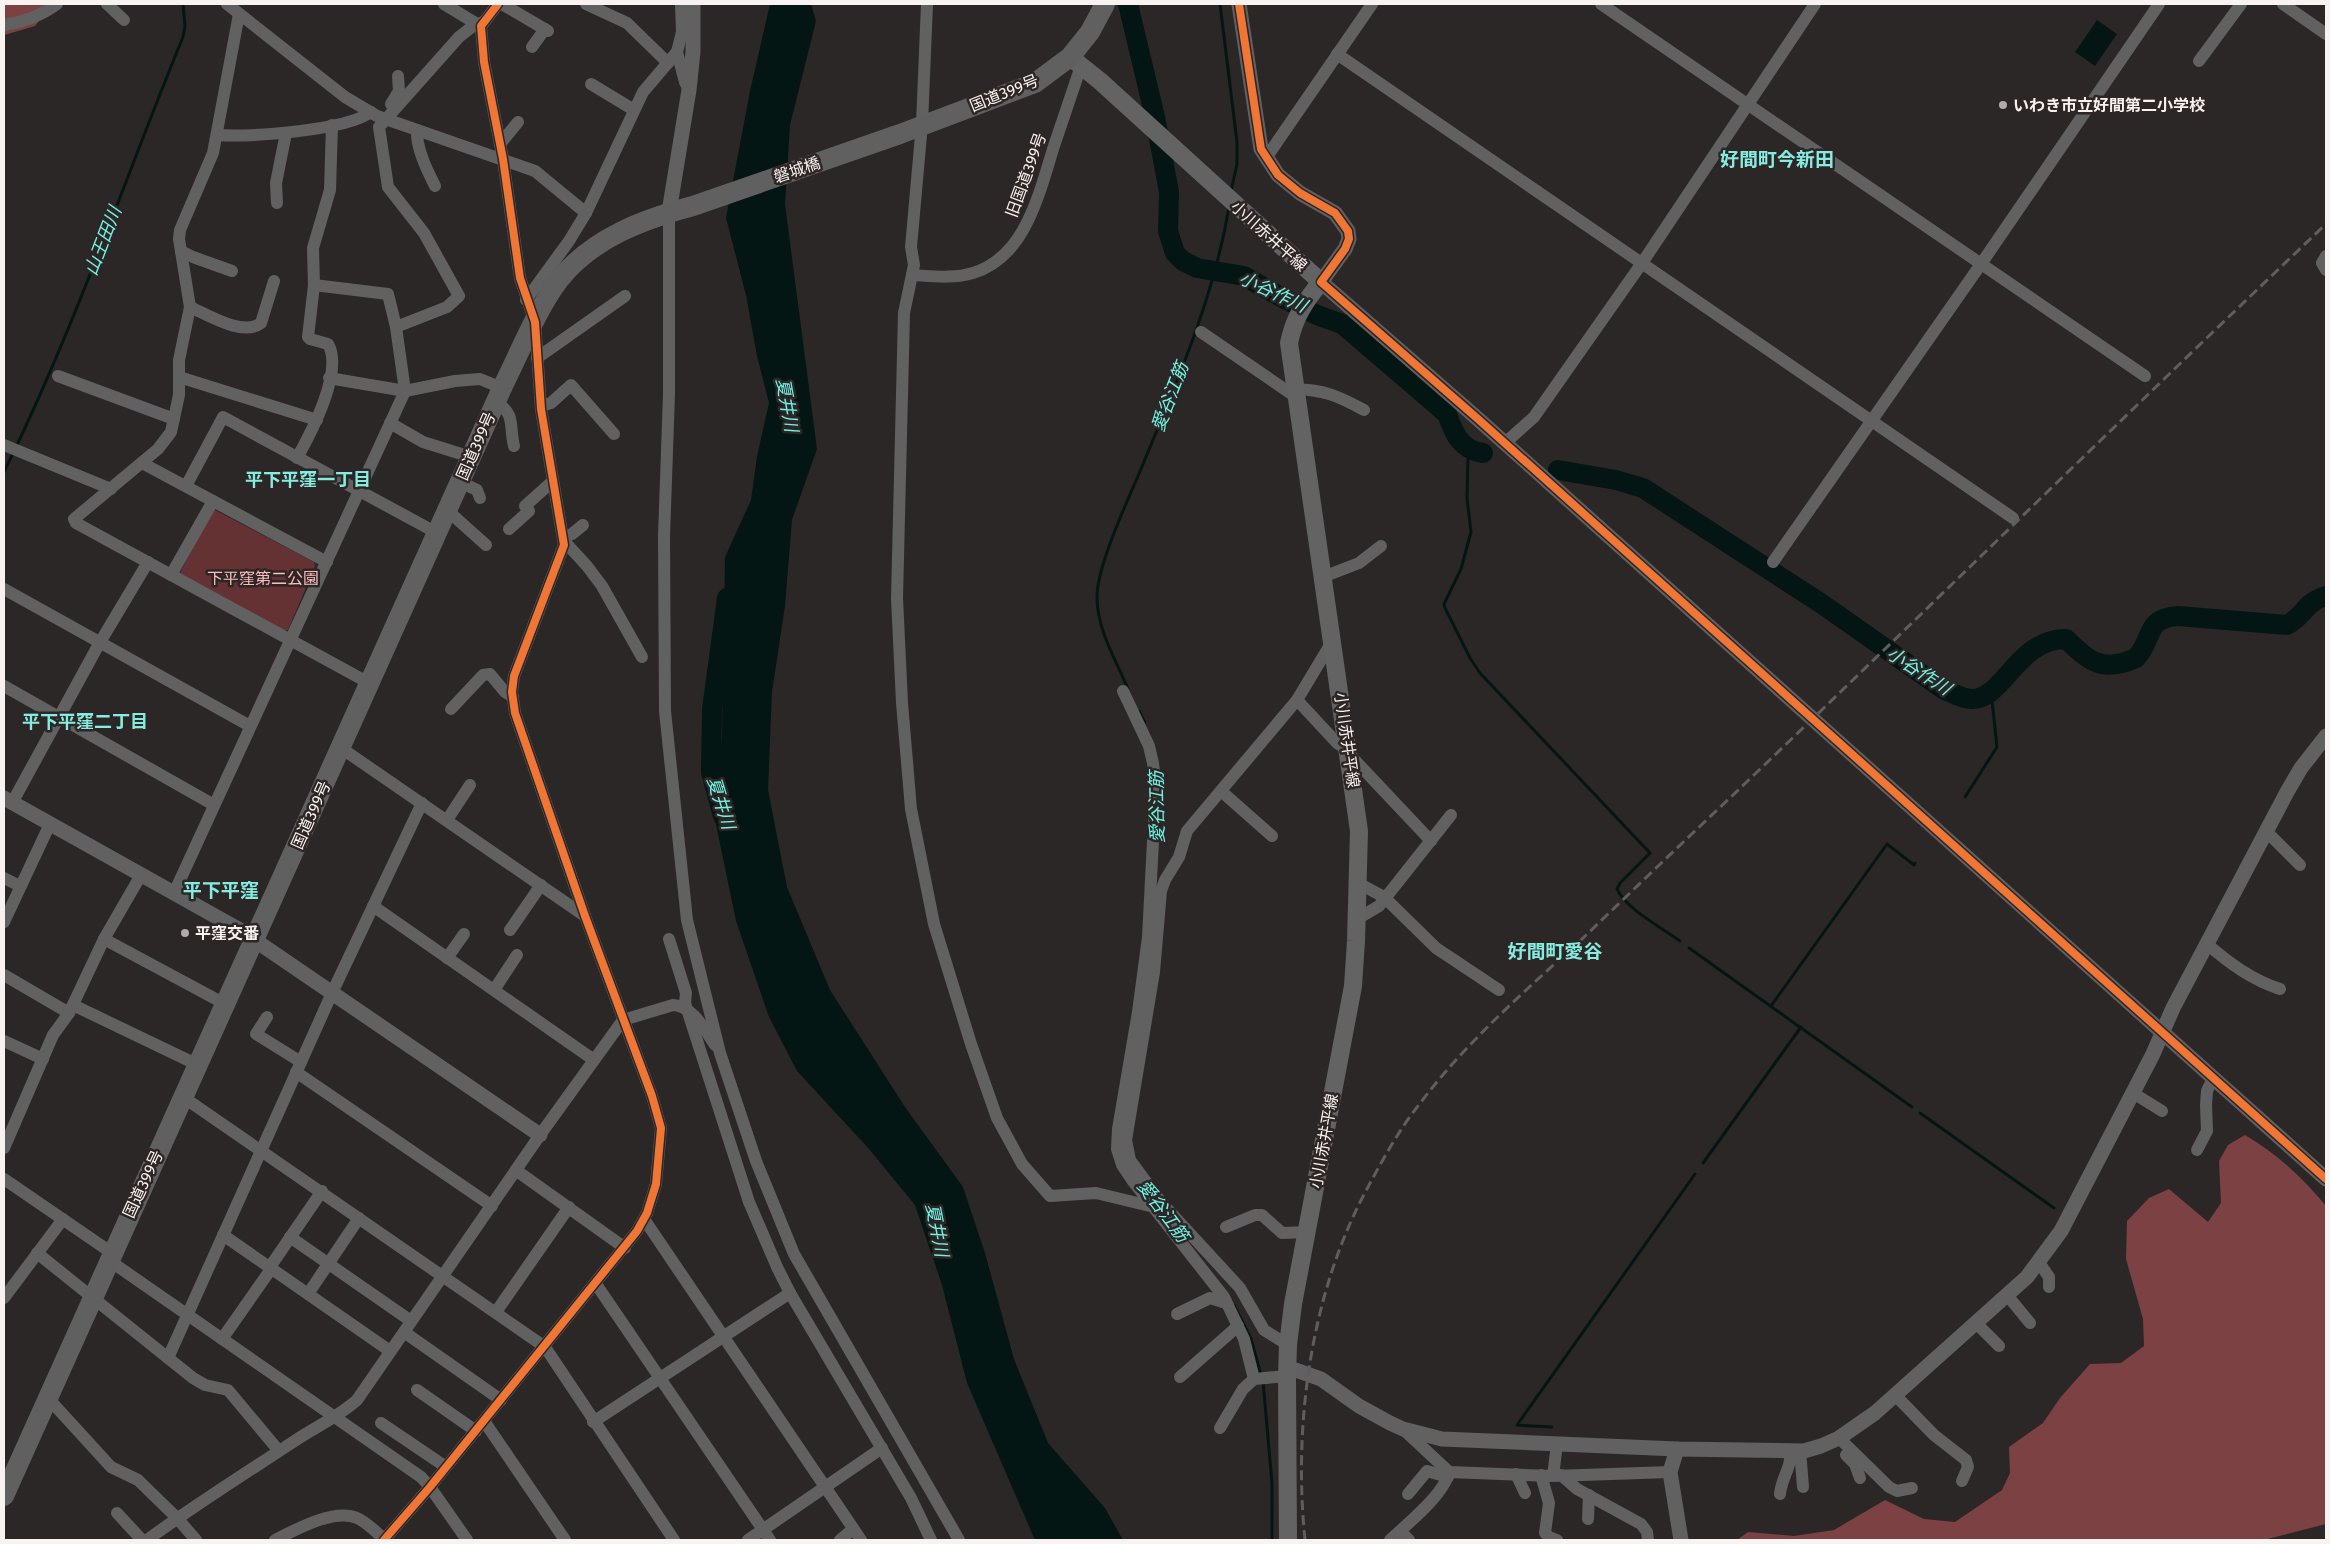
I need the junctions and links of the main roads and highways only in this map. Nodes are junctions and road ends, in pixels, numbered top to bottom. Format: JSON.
{"nodes":[{"id":1,"x":1105,"y":4,"type":"edge"},
{"id":2,"x":1075,"y":62,"type":"junction"},
{"id":3,"x":900,"y":134,"type":"joint"},
{"id":4,"x":693,"y":206,"type":"joint"},
{"id":5,"x":4,"y":1496,"type":"edge"},
{"id":6,"x":1288,"y":1540,"type":"edge"}],
"edges":[{"from":1,"to":2,"type":"highway","name":"国道399号"},
{"from":2,"to":3,"type":"highway","name":"国道399号"},
{"from":2,"to":6,"type":"main road","name":"小川赤井平線"},
{"from":3,"to":4,"type":"highway","name":"磐城橋"},
{"from":4,"to":5,"type":"highway","name":"国道399号"}]}
